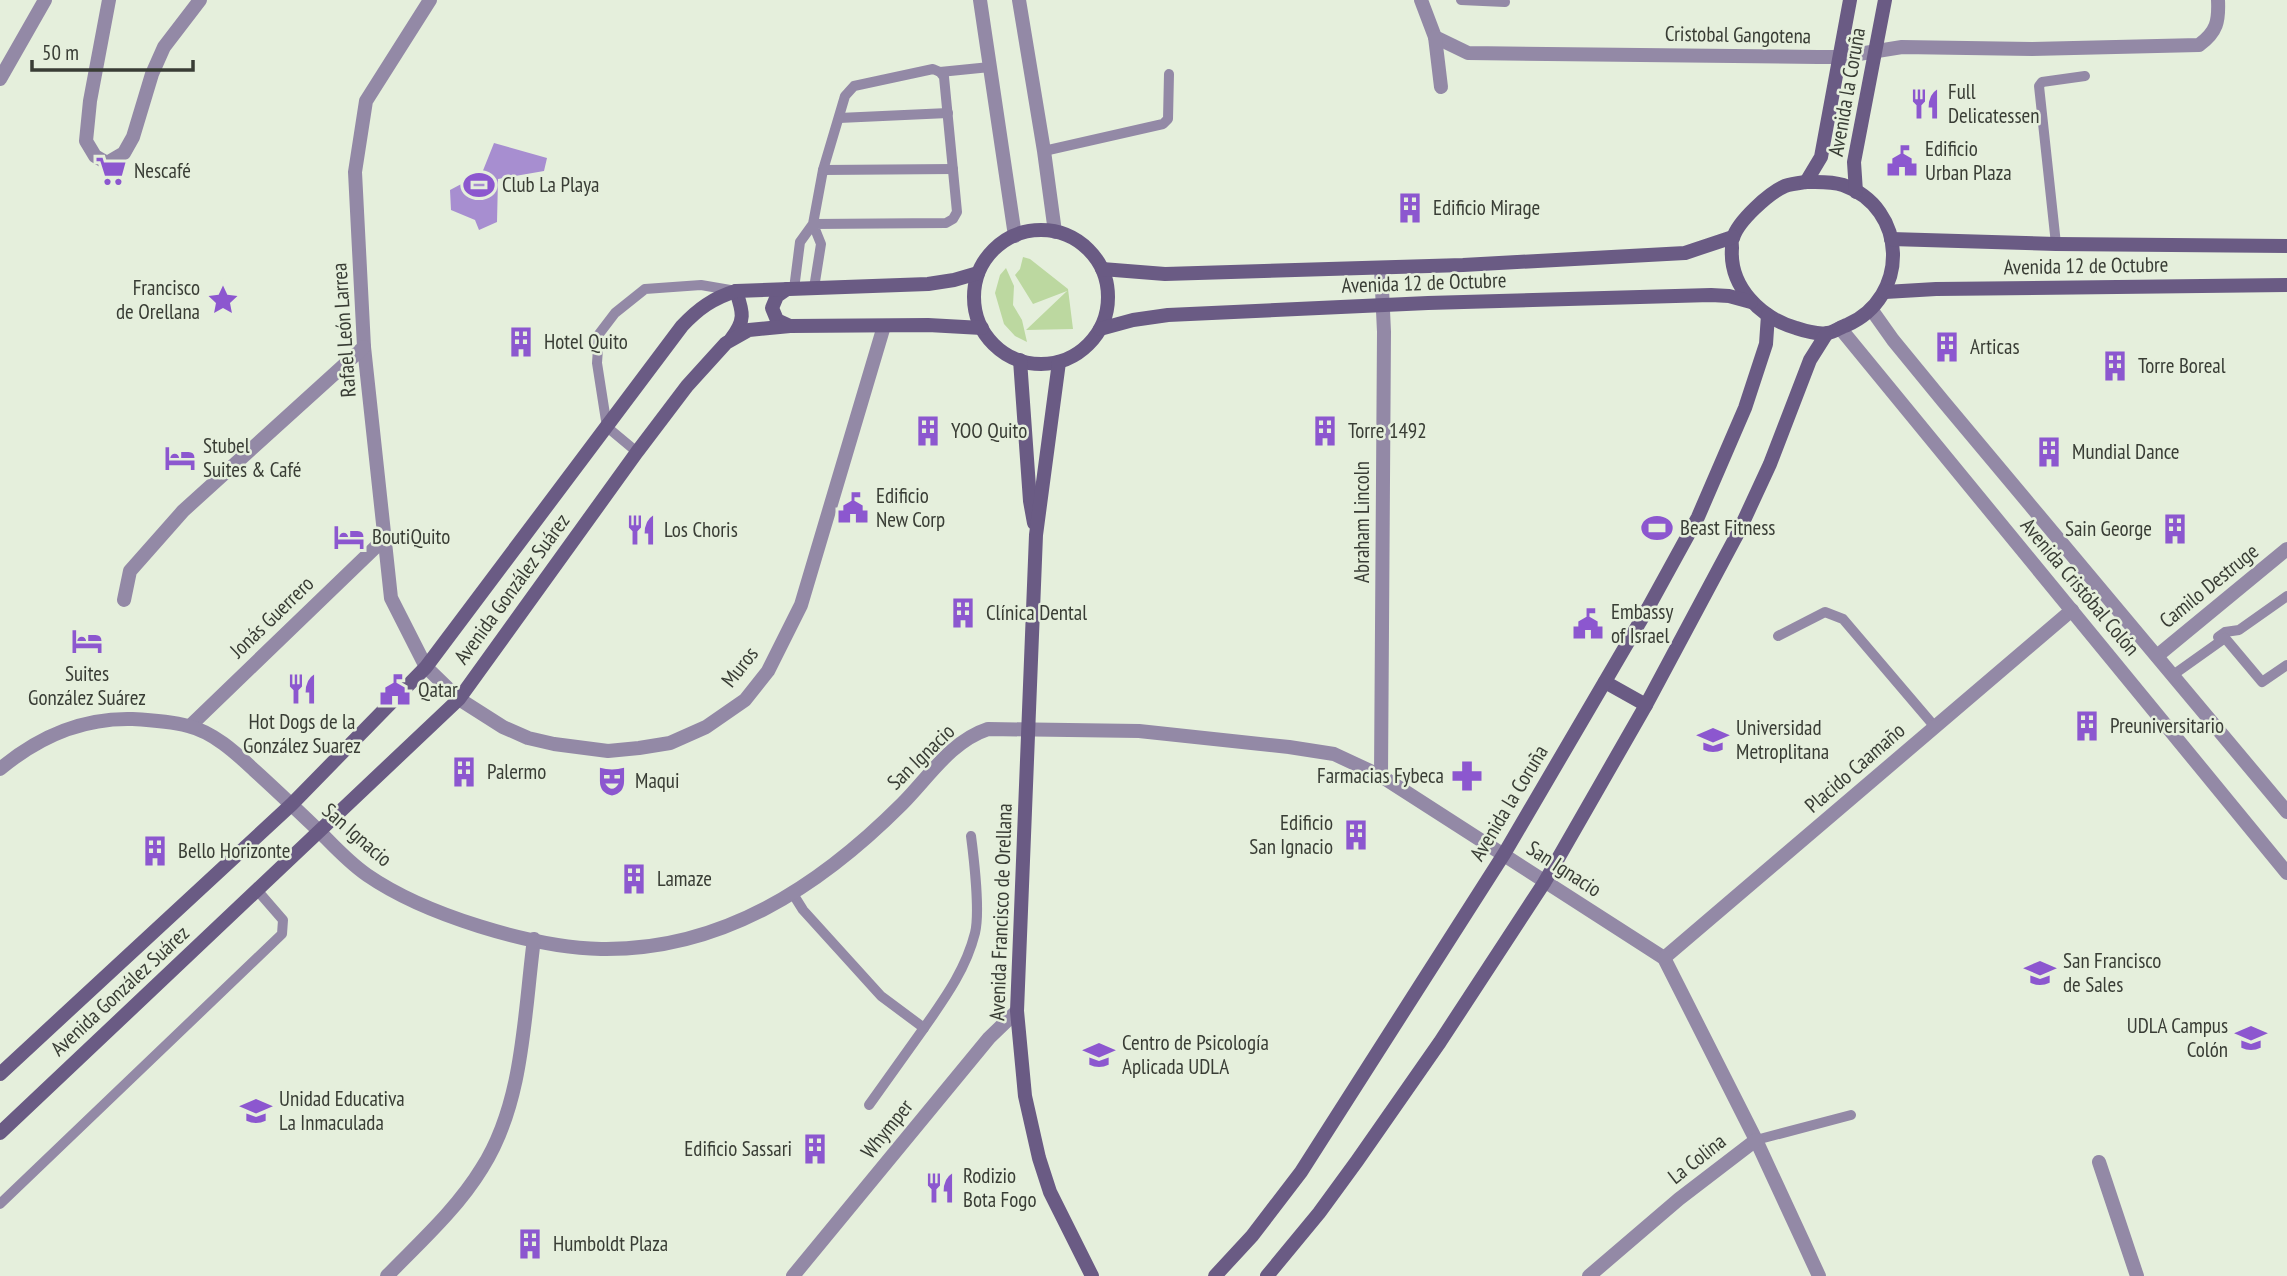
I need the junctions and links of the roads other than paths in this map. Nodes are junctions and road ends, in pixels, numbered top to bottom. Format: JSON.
{"nodes":[{"id":1,"x":45,"y":0,"type":"edge"},
{"id":2,"x":109,"y":0,"type":"edge"},
{"id":3,"x":200,"y":0,"type":"edge"},
{"id":4,"x":430,"y":0,"type":"edge"},
{"id":5,"x":980,"y":0,"type":"edge"},
{"id":6,"x":1019,"y":0,"type":"edge"},
{"id":7,"x":1421,"y":0,"type":"edge"},
{"id":8,"x":1461,"y":0,"type":"edge"},
{"id":9,"x":1850,"y":0,"type":"edge"},
{"id":10,"x":1885,"y":0,"type":"edge"},
{"id":11,"x":2218,"y":0,"type":"edge"},
{"id":12,"x":1505,"y":2,"type":"dead end"},
{"id":13,"x":1435,"y":37,"type":"junction"},
{"id":14,"x":1876,"y":50,"type":"junction"},
{"id":15,"x":1840,"y":57,"type":"junction"},
{"id":16,"x":990,"y":66,"type":"junction"},
{"id":17,"x":940,"y":72,"type":"junction"},
{"id":18,"x":1169,"y":74,"type":"dead end"},
{"id":19,"x":2085,"y":76,"type":"dead end"},
{"id":20,"x":0,"y":79,"type":"edge"},
{"id":21,"x":1441,"y":87,"type":"dead end"},
{"id":22,"x":948,"y":113,"type":"junction"},
{"id":23,"x":839,"y":118,"type":"junction"},
{"id":24,"x":1044,"y":151,"type":"junction"},
{"id":25,"x":953,"y":169,"type":"junction"},
{"id":26,"x":823,"y":170,"type":"junction"},
{"id":27,"x":1806,"y":182,"type":"junction"},
{"id":28,"x":1856,"y":192,"type":"junction"},
{"id":29,"x":813,"y":224,"type":"junction"},
{"id":30,"x":1055,"y":232,"type":"junction"},
{"id":31,"x":1015,"y":236,"type":"junction"},
{"id":32,"x":1732,"y":237,"type":"junction"},
{"id":33,"x":1891,"y":239,"type":"junction"},
{"id":34,"x":2056,"y":244,"type":"junction"},
{"id":35,"x":2287,"y":246,"type":"edge"},
{"id":36,"x":1381,"y":268,"type":"junction"},
{"id":37,"x":1102,"y":269,"type":"junction"},
{"id":38,"x":978,"y":273,"type":"junction"},
{"id":39,"x":2287,"y":285,"type":"edge"},
{"id":40,"x":814,"y":288,"type":"junction"},
{"id":41,"x":790,"y":289,"type":"junction"},
{"id":42,"x":736,"y":291,"type":"junction"},
{"id":43,"x":1885,"y":292,"type":"junction"},
{"id":44,"x":1751,"y":302,"type":"junction"},
{"id":45,"x":1383,"y":305,"type":"junction"},
{"id":46,"x":1871,"y":309,"type":"junction"},
{"id":47,"x":1768,"y":315,"type":"junction"},
{"id":48,"x":790,"y":326,"type":"junction"},
{"id":49,"x":884,"y":326,"type":"junction"},
{"id":50,"x":982,"y":328,"type":"junction"},
{"id":51,"x":1100,"y":329,"type":"junction"},
{"id":52,"x":1833,"y":331,"type":"junction"},
{"id":53,"x":730,"y":340,"type":"junction"},
{"id":54,"x":364,"y":347,"type":"junction"},
{"id":55,"x":1020,"y":360,"type":"junction"},
{"id":56,"x":1059,"y":362,"type":"junction"},
{"id":57,"x":607,"y":427,"type":"junction"},
{"id":58,"x":637,"y":452,"type":"junction"},
{"id":59,"x":1036,"y":535,"type":"junction"},
{"id":60,"x":384,"y":539,"type":"junction"},
{"id":61,"x":2287,"y":549,"type":"edge"},
{"id":62,"x":2287,"y":596,"type":"edge"},
{"id":63,"x":124,"y":600,"type":"dead end"},
{"id":64,"x":2072,"y":610,"type":"junction"},
{"id":65,"x":1778,"y":636,"type":"dead end"},
{"id":66,"x":2157,"y":656,"type":"junction"},
{"id":67,"x":2287,"y":665,"type":"edge"},
{"id":68,"x":426,"y":667,"type":"junction"},
{"id":69,"x":2171,"y":672,"type":"junction"},
{"id":70,"x":1605,"y":682,"type":"junction"},
{"id":71,"x":459,"y":699,"type":"junction"},
{"id":72,"x":1646,"y":705,"type":"junction"},
{"id":73,"x":190,"y":726,"type":"junction"},
{"id":74,"x":1935,"y":727,"type":"junction"},
{"id":75,"x":1027,"y":729,"type":"junction"},
{"id":76,"x":0,"y":769,"type":"edge"},
{"id":77,"x":1381,"y":776,"type":"junction"},
{"id":78,"x":292,"y":804,"type":"junction"},
{"id":79,"x":2287,"y":812,"type":"edge"},
{"id":80,"x":319,"y":831,"type":"junction"},
{"id":81,"x":971,"y":836,"type":"dead end"},
{"id":82,"x":1504,"y":854,"type":"junction"},
{"id":83,"x":2287,"y":873,"type":"edge"},
{"id":84,"x":1544,"y":883,"type":"junction"},
{"id":85,"x":257,"y":890,"type":"junction"},
{"id":86,"x":793,"y":894,"type":"junction"},
{"id":87,"x":534,"y":939,"type":"junction"},
{"id":88,"x":1664,"y":958,"type":"junction"},
{"id":89,"x":1017,"y":1011,"type":"junction"},
{"id":90,"x":924,"y":1028,"type":"junction"},
{"id":91,"x":0,"y":1074,"type":"edge"},
{"id":92,"x":870,"y":1105,"type":"dead end"},
{"id":93,"x":1851,"y":1115,"type":"dead end"},
{"id":94,"x":0,"y":1133,"type":"edge"},
{"id":95,"x":1756,"y":1140,"type":"junction"},
{"id":96,"x":2099,"y":1162,"type":"dead end"},
{"id":97,"x":0,"y":1204,"type":"edge"},
{"id":98,"x":387,"y":1276,"type":"edge"},
{"id":99,"x":793,"y":1276,"type":"edge"},
{"id":100,"x":1092,"y":1276,"type":"edge"},
{"id":101,"x":1215,"y":1276,"type":"edge"},
{"id":102,"x":1267,"y":1276,"type":"edge"},
{"id":103,"x":1589,"y":1276,"type":"edge"},
{"id":104,"x":1819,"y":1276,"type":"edge"},
{"id":105,"x":2137,"y":1276,"type":"edge"}],
"edges":[{"from":1,"to":20,"type":"street"},
{"from":2,"to":3,"type":"street"},
{"from":4,"to":54,"type":"street","name":"Rafael León Larrea"},
{"from":5,"to":16,"type":"street"},
{"from":6,"to":24,"type":"street"},
{"from":7,"to":13,"type":"street"},
{"from":8,"to":12,"type":"lane"},
{"from":9,"to":15,"type":"main road","name":"Avenida la Coruña"},
{"from":10,"to":14,"type":"main road","name":"Avenida la Coruña"},
{"from":11,"to":14,"type":"street","name":"Cristobal Gangotena"},
{"from":13,"to":15,"type":"street","name":"Cristobal Gangotena"},
{"from":13,"to":21,"type":"street"},
{"from":14,"to":15,"type":"street","name":"Cristobal Gangotena"},
{"from":14,"to":28,"type":"main road","name":"Avenida la Coruña"},
{"from":15,"to":27,"type":"main road","name":"Avenida la Coruña"},
{"from":16,"to":17,"type":"lane"},
{"from":16,"to":31,"type":"street"},
{"from":17,"to":22,"type":"lane"},
{"from":17,"to":23,"type":"lane"},
{"from":18,"to":24,"type":"lane"},
{"from":19,"to":34,"type":"lane"},
{"from":22,"to":23,"type":"lane"},
{"from":22,"to":25,"type":"lane"},
{"from":23,"to":26,"type":"lane"},
{"from":24,"to":30,"type":"street"},
{"from":25,"to":26,"type":"lane"},
{"from":25,"to":29,"type":"lane"},
{"from":26,"to":29,"type":"lane"},
{"from":27,"to":28,"type":"main road"},
{"from":27,"to":32,"type":"main road"},
{"from":28,"to":33,"type":"main road"},
{"from":29,"to":40,"type":"lane"},
{"from":29,"to":41,"type":"lane"},
{"from":30,"to":31,"type":"main road"},
{"from":30,"to":37,"type":"main road"},
{"from":31,"to":38,"type":"main road"},
{"from":32,"to":36,"type":"main road","name":"Avenida 12 de Octubre"},
{"from":32,"to":44,"type":"main road"},
{"from":33,"to":34,"type":"main road","name":"Avenida 12 de Octubre"},
{"from":33,"to":43,"type":"main road"},
{"from":34,"to":35,"type":"main road","name":"Avenida 12 de Octubre"},
{"from":36,"to":37,"type":"main road","name":"Avenida 12 de Octubre"},
{"from":36,"to":45,"type":"street","name":"Abraham Lincoln"},
{"from":37,"to":51,"type":"main road"},
{"from":38,"to":40,"type":"main road","name":"Avenida González Suárez"},
{"from":38,"to":50,"type":"main road"},
{"from":39,"to":43,"type":"main road","name":"Avenida 12 de Octubre"},
{"from":40,"to":41,"type":"main road","name":"Avenida González Suárez"},
{"from":41,"to":42,"type":"main road","name":"Avenida González Suárez"},
{"from":41,"to":48,"type":"main road"},
{"from":42,"to":53,"type":"main road"},
{"from":42,"to":57,"type":"main road","name":"Avenida González Suárez"},
{"from":42,"to":57,"type":"lane"},
{"from":43,"to":46,"type":"main road"},
{"from":44,"to":45,"type":"main road","name":"Avenida 12 de Octubre"},
{"from":44,"to":47,"type":"main road"},
{"from":45,"to":51,"type":"main road","name":"Avenida 12 de Octubre"},
{"from":45,"to":77,"type":"street","name":"Abraham Lincoln"},
{"from":46,"to":52,"type":"main road"},
{"from":46,"to":66,"type":"street","name":"Avenida Cristóbal Colón"},
{"from":47,"to":52,"type":"main road"},
{"from":47,"to":70,"type":"main road","name":"Avenida la Coruña"},
{"from":48,"to":49,"type":"main road","name":"Avenida González Suárez"},
{"from":48,"to":53,"type":"main road","name":"Avenida González Suárez"},
{"from":49,"to":50,"type":"main road","name":"Avenida González Suárez"},
{"from":49,"to":71,"type":"street","name":"Muros"},
{"from":50,"to":55,"type":"main road"},
{"from":51,"to":56,"type":"main road"},
{"from":52,"to":64,"type":"street","name":"Avenida Cristóbal Colón"},
{"from":52,"to":72,"type":"main road"},
{"from":53,"to":58,"type":"main road","name":"Avenida González Suárez"},
{"from":54,"to":60,"type":"street","name":"Rafael León Larrea"},
{"from":54,"to":63,"type":"street"},
{"from":55,"to":56,"type":"main road"},
{"from":55,"to":59,"type":"main road","name":"Avenida Francisco de Orellana"},
{"from":56,"to":59,"type":"main road","name":"Avenida Francisco de Orellana"},
{"from":57,"to":58,"type":"lane"},
{"from":57,"to":68,"type":"main road","name":"Avenida González Suárez"},
{"from":58,"to":71,"type":"main road","name":"Avenida González Suárez"},
{"from":59,"to":75,"type":"main road","name":"Avenida Francisco de Orellana"},
{"from":60,"to":68,"type":"street","name":"Rafael León Larrea"},
{"from":60,"to":73,"type":"street","name":"Jonás Guerrero"},
{"from":61,"to":66,"type":"street","name":"Camilo Destruge"},
{"from":62,"to":69,"type":"lane"},
{"from":64,"to":74,"type":"street","name":"Placido Caamaño"},
{"from":64,"to":83,"type":"street","name":"Avenida Cristóbal Colón"},
{"from":65,"to":74,"type":"lane"},
{"from":66,"to":69,"type":"street","name":"Avenida Cristóbal Colón"},
{"from":67,"to":69,"type":"lane"},
{"from":68,"to":71,"type":"street","name":"Muros"},
{"from":68,"to":78,"type":"main road","name":"Avenida González Suárez"},
{"from":69,"to":79,"type":"street","name":"Avenida Cristóbal Colón"},
{"from":70,"to":72,"type":"main road"},
{"from":70,"to":82,"type":"main road","name":"Avenida la Coruña"},
{"from":71,"to":80,"type":"main road","name":"Avenida González Suárez"},
{"from":72,"to":84,"type":"main road"},
{"from":73,"to":76,"type":"street","name":"San Ignacio"},
{"from":73,"to":78,"type":"street","name":"San Ignacio"},
{"from":74,"to":88,"type":"street","name":"Placido Caamaño"},
{"from":75,"to":77,"type":"street","name":"San Ignacio"},
{"from":75,"to":86,"type":"street","name":"San Ignacio"},
{"from":75,"to":89,"type":"main road","name":"Avenida Francisco de Orellana"},
{"from":77,"to":82,"type":"street","name":"San Ignacio"},
{"from":78,"to":80,"type":"street","name":"San Ignacio"},
{"from":78,"to":91,"type":"main road","name":"Avenida González Suárez"},
{"from":80,"to":85,"type":"main road","name":"Avenida González Suárez"},
{"from":80,"to":87,"type":"street","name":"San Ignacio"},
{"from":81,"to":90,"type":"lane"},
{"from":82,"to":84,"type":"street","name":"San Ignacio"},
{"from":82,"to":101,"type":"main road","name":"Avenida la Coruña"},
{"from":84,"to":88,"type":"street","name":"San Ignacio"},
{"from":84,"to":102,"type":"main road"},
{"from":85,"to":94,"type":"main road","name":"Avenida González Suárez"},
{"from":85,"to":97,"type":"lane"},
{"from":86,"to":87,"type":"street","name":"San Ignacio"},
{"from":86,"to":90,"type":"lane"},
{"from":87,"to":98,"type":"street"},
{"from":88,"to":95,"type":"street"},
{"from":89,"to":99,"type":"street","name":"Whymper"},
{"from":89,"to":100,"type":"main road","name":"Avenida Francisco de Orellana"},
{"from":90,"to":92,"type":"lane"},
{"from":93,"to":95,"type":"lane","name":"La Colina"},
{"from":95,"to":103,"type":"street","name":"La Colina"},
{"from":95,"to":104,"type":"street"},
{"from":96,"to":105,"type":"street"}]}
